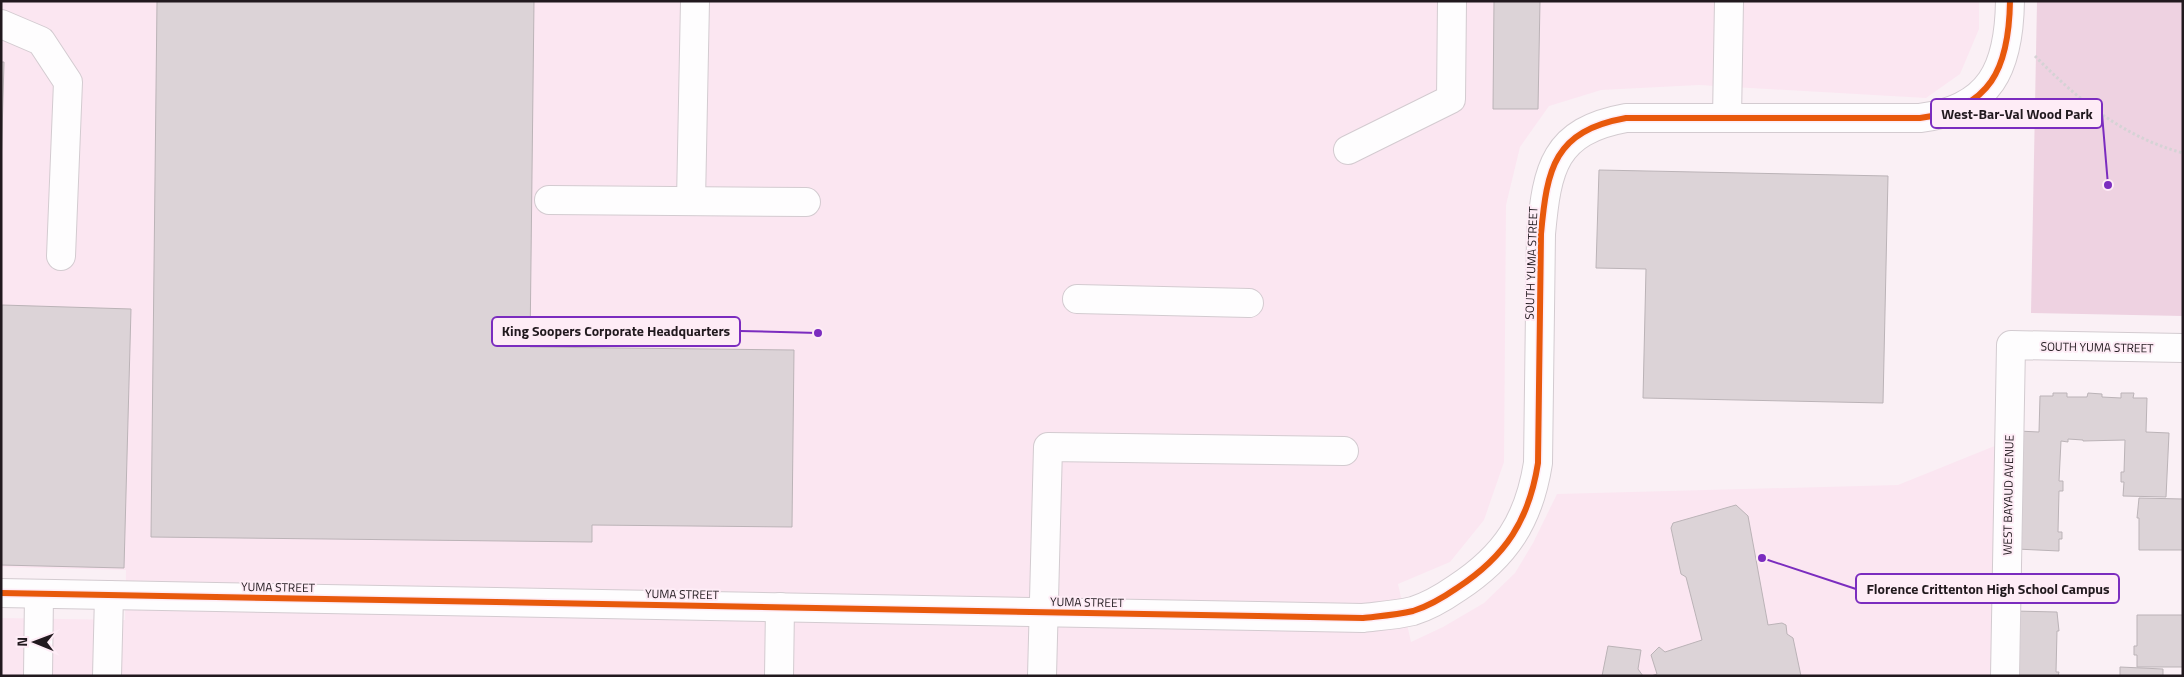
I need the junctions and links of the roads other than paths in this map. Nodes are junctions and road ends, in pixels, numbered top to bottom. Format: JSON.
{"nodes":[{"id":1,"x":695,"y":1,"type":"edge"},
{"id":2,"x":1452,"y":1,"type":"edge"},
{"id":3,"x":1729,"y":1,"type":"edge"},
{"id":4,"x":2010,"y":1,"type":"edge"},
{"id":5,"x":1,"y":24,"type":"edge"},
{"id":6,"x":1727,"y":118,"type":"junction"},
{"id":7,"x":1348,"y":150,"type":"dead end"},
{"id":8,"x":549,"y":200,"type":"dead end"},
{"id":9,"x":691,"y":201,"type":"junction"},
{"id":10,"x":806,"y":202,"type":"dead end"},
{"id":11,"x":61,"y":256,"type":"dead end"},
{"id":12,"x":1077,"y":299,"type":"dead end"},
{"id":13,"x":1249,"y":303,"type":"dead end"},
{"id":14,"x":2010,"y":345,"type":"joint"},
{"id":15,"x":2183,"y":348,"type":"edge"},
{"id":16,"x":1344,"y":451,"type":"dead end"},
{"id":17,"x":1,"y":593,"type":"edge"},
{"id":18,"x":39,"y":594,"type":"junction"},
{"id":19,"x":109,"y":595,"type":"junction"},
{"id":20,"x":780,"y":607,"type":"junction"},
{"id":21,"x":1045,"y":613,"type":"junction"},
{"id":22,"x":1363,"y":618,"type":"joint"},
{"id":23,"x":38,"y":676,"type":"edge"},
{"id":24,"x":108,"y":676,"type":"edge"},
{"id":25,"x":779,"y":676,"type":"edge"},
{"id":26,"x":1042,"y":676,"type":"edge"},
{"id":27,"x":2005,"y":676,"type":"edge"}],
"edges":[{"from":1,"to":9,"type":"street"},
{"from":2,"to":7,"type":"street"},
{"from":3,"to":6,"type":"street"},
{"from":4,"to":6,"type":"street","name":"SOUTH YUMA STREET"},
{"from":5,"to":11,"type":"street"},
{"from":6,"to":22,"type":"street","name":"SOUTH YUMA STREET"},
{"from":8,"to":9,"type":"street"},
{"from":9,"to":10,"type":"street"},
{"from":12,"to":13,"type":"street"},
{"from":14,"to":15,"type":"street","name":"SOUTH YUMA STREET"},
{"from":14,"to":27,"type":"street","name":"WEST BAYAUD AVENUE"},
{"from":16,"to":21,"type":"street"},
{"from":17,"to":18,"type":"street","name":"YUMA STREET"},
{"from":18,"to":19,"type":"street","name":"YUMA STREET"},
{"from":18,"to":23,"type":"street"},
{"from":19,"to":20,"type":"street","name":"YUMA STREET"},
{"from":19,"to":24,"type":"street"},
{"from":20,"to":21,"type":"street","name":"YUMA STREET"},
{"from":20,"to":25,"type":"street"},
{"from":21,"to":22,"type":"street","name":"YUMA STREET"},
{"from":21,"to":26,"type":"street"}]}
